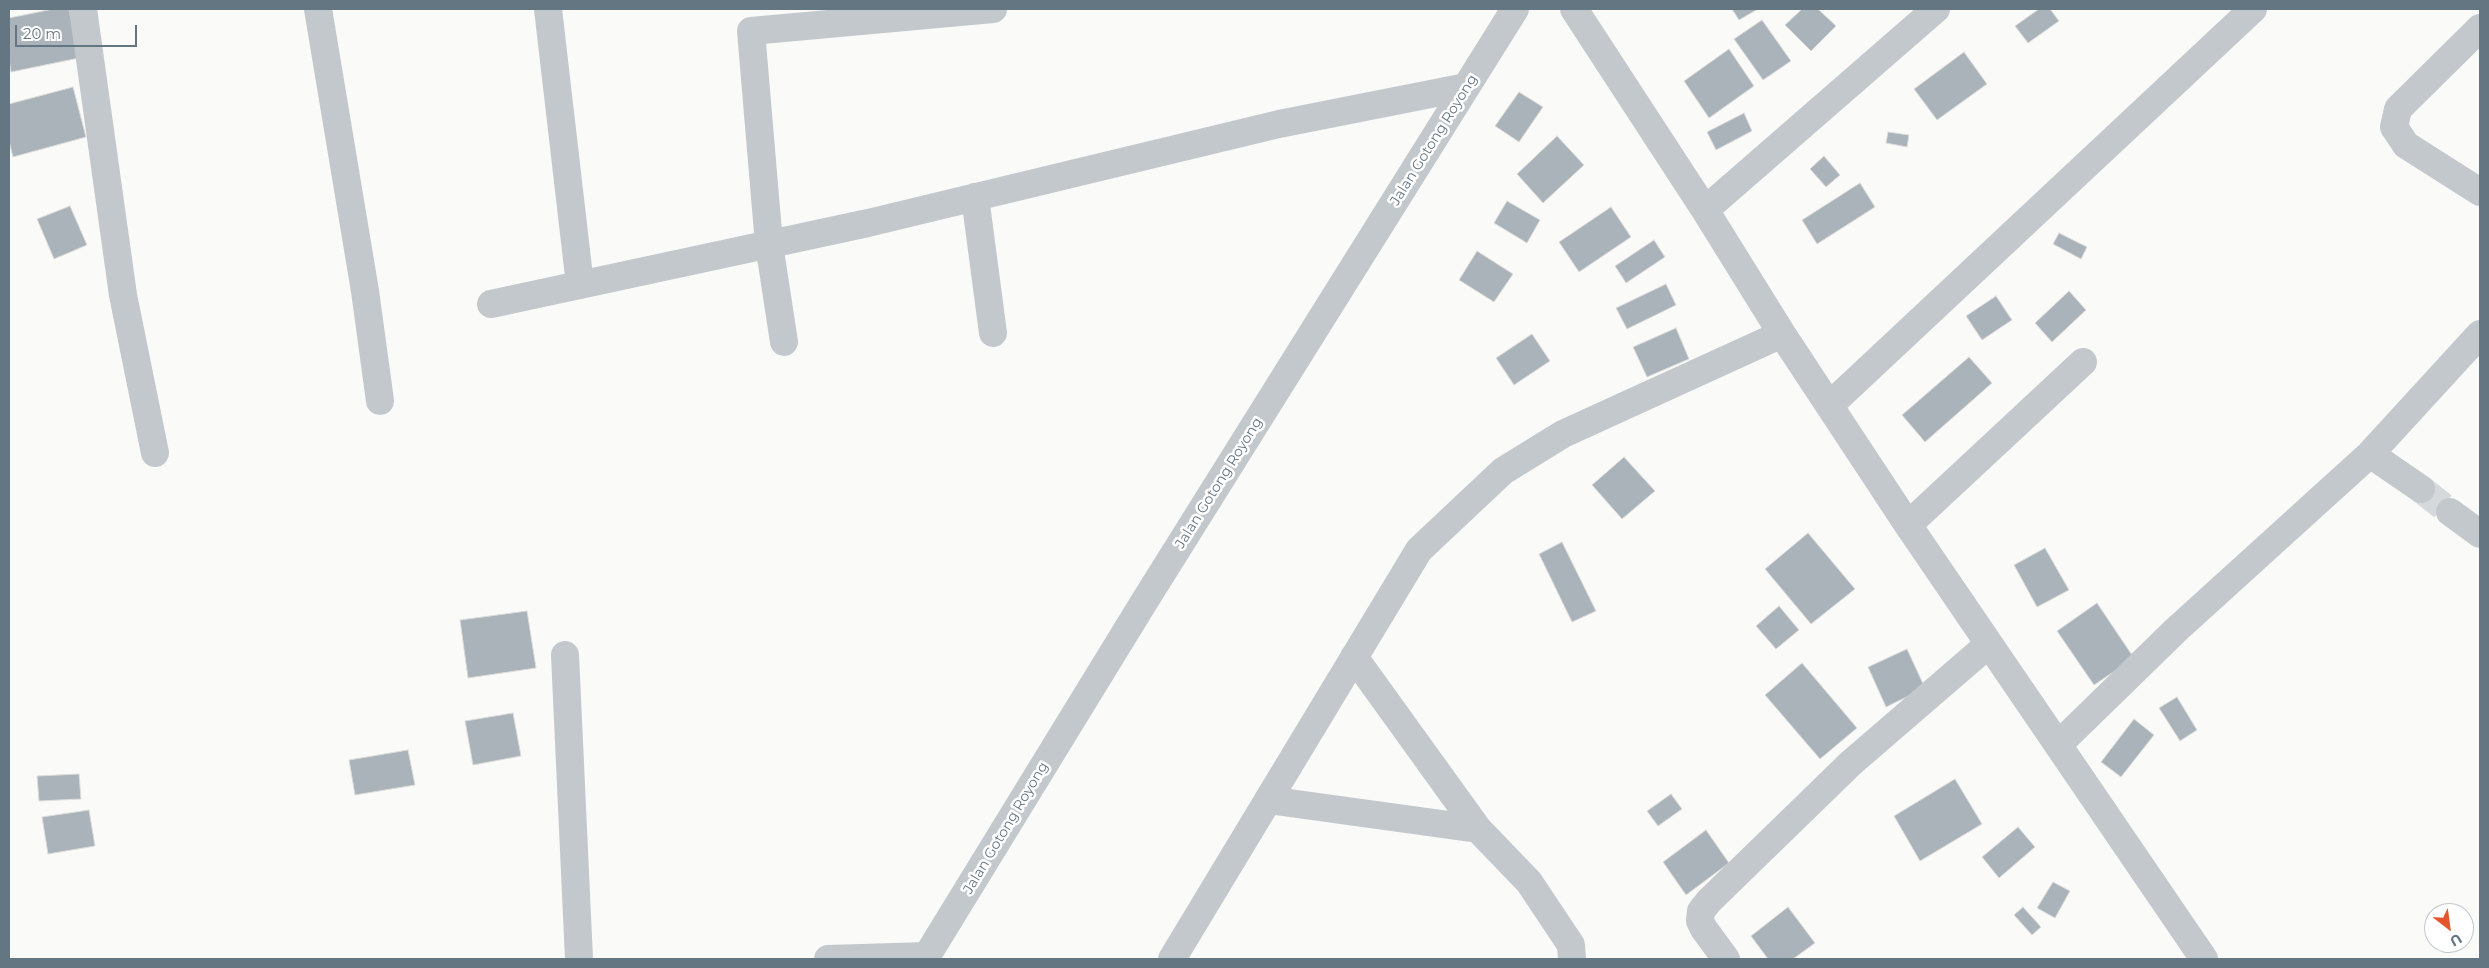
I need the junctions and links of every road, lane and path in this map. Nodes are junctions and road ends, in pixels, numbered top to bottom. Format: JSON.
{"nodes":[{"id":1,"x":83,"y":9,"type":"edge"},
{"id":2,"x":318,"y":9,"type":"edge"},
{"id":3,"x":548,"y":9,"type":"edge"},
{"id":4,"x":986,"y":9,"type":"edge"},
{"id":5,"x":1515,"y":9,"type":"edge"},
{"id":6,"x":1574,"y":9,"type":"edge"},
{"id":7,"x":1936,"y":9,"type":"edge"},
{"id":8,"x":2253,"y":9,"type":"edge"},
{"id":9,"x":750,"y":20,"type":"edge"},
{"id":10,"x":2480,"y":28,"type":"edge"},
{"id":11,"x":1466,"y":87,"type":"junction"},
{"id":12,"x":2480,"y":192,"type":"edge"},
{"id":13,"x":975,"y":197,"type":"junction"},
{"id":14,"x":1705,"y":210,"type":"junction"},
{"id":15,"x":770,"y":244,"type":"junction"},
{"id":16,"x":580,"y":285,"type":"junction"},
{"id":17,"x":491,"y":304,"type":"dead end"},
{"id":18,"x":993,"y":333,"type":"dead end"},
{"id":19,"x":1782,"y":334,"type":"junction"},
{"id":20,"x":2480,"y":334,"type":"edge"},
{"id":21,"x":784,"y":342,"type":"dead end"},
{"id":22,"x":2083,"y":362,"type":"dead end"},
{"id":23,"x":380,"y":401,"type":"dead end"},
{"id":24,"x":1830,"y":405,"type":"junction"},
{"id":25,"x":155,"y":452,"type":"dead end"},
{"id":26,"x":2370,"y":454,"type":"junction"},
{"id":27,"x":2421,"y":489,"type":"tunnel mouth"},
{"id":28,"x":2450,"y":512,"type":"tunnel mouth"},
{"id":29,"x":1908,"y":524,"type":"junction"},
{"id":30,"x":2480,"y":534,"type":"edge"},
{"id":31,"x":1989,"y":644,"type":"junction"},
{"id":32,"x":565,"y":655,"type":"dead end"},
{"id":33,"x":1354,"y":657,"type":"junction"},
{"id":34,"x":2058,"y":746,"type":"junction"},
{"id":35,"x":1268,"y":800,"type":"junction"},
{"id":36,"x":1478,"y":829,"type":"junction"},
{"id":37,"x":2200,"y":957,"type":"edge"},
{"id":38,"x":926,"y":958,"type":"edge"},
{"id":39,"x":579,"y":959,"type":"edge"},
{"id":40,"x":828,"y":959,"type":"edge"},
{"id":41,"x":1172,"y":959,"type":"edge"},
{"id":42,"x":1572,"y":959,"type":"edge"},
{"id":43,"x":1726,"y":959,"type":"edge"}],
"edges":[{"from":1,"to":25,"type":"street"},
{"from":2,"to":23,"type":"street"},
{"from":3,"to":16,"type":"street"},
{"from":4,"to":9,"type":"street"},
{"from":5,"to":11,"type":"street","name":"Jalan Gotong Royong"},
{"from":6,"to":14,"type":"street"},
{"from":7,"to":14,"type":"street"},
{"from":8,"to":24,"type":"street"},
{"from":9,"to":15,"type":"street"},
{"from":10,"to":12,"type":"street"},
{"from":11,"to":13,"type":"street"},
{"from":11,"to":38,"type":"street","name":"Jalan Gotong Royong"},
{"from":13,"to":15,"type":"street"},
{"from":13,"to":18,"type":"street"},
{"from":14,"to":19,"type":"street"},
{"from":15,"to":16,"type":"street"},
{"from":15,"to":21,"type":"street"},
{"from":16,"to":17,"type":"street"},
{"from":19,"to":24,"type":"street"},
{"from":19,"to":33,"type":"street"},
{"from":20,"to":26,"type":"street"},
{"from":22,"to":29,"type":"street"},
{"from":24,"to":29,"type":"street"},
{"from":26,"to":27,"type":"street"},
{"from":26,"to":34,"type":"street"},
{"from":28,"to":30,"type":"street"},
{"from":29,"to":31,"type":"street"},
{"from":31,"to":34,"type":"street"},
{"from":31,"to":43,"type":"street"},
{"from":32,"to":39,"type":"street"},
{"from":33,"to":35,"type":"street"},
{"from":33,"to":36,"type":"street"},
{"from":34,"to":37,"type":"street"},
{"from":35,"to":36,"type":"street"},
{"from":35,"to":41,"type":"street"},
{"from":36,"to":42,"type":"street"},
{"from":38,"to":40,"type":"street"}]}
